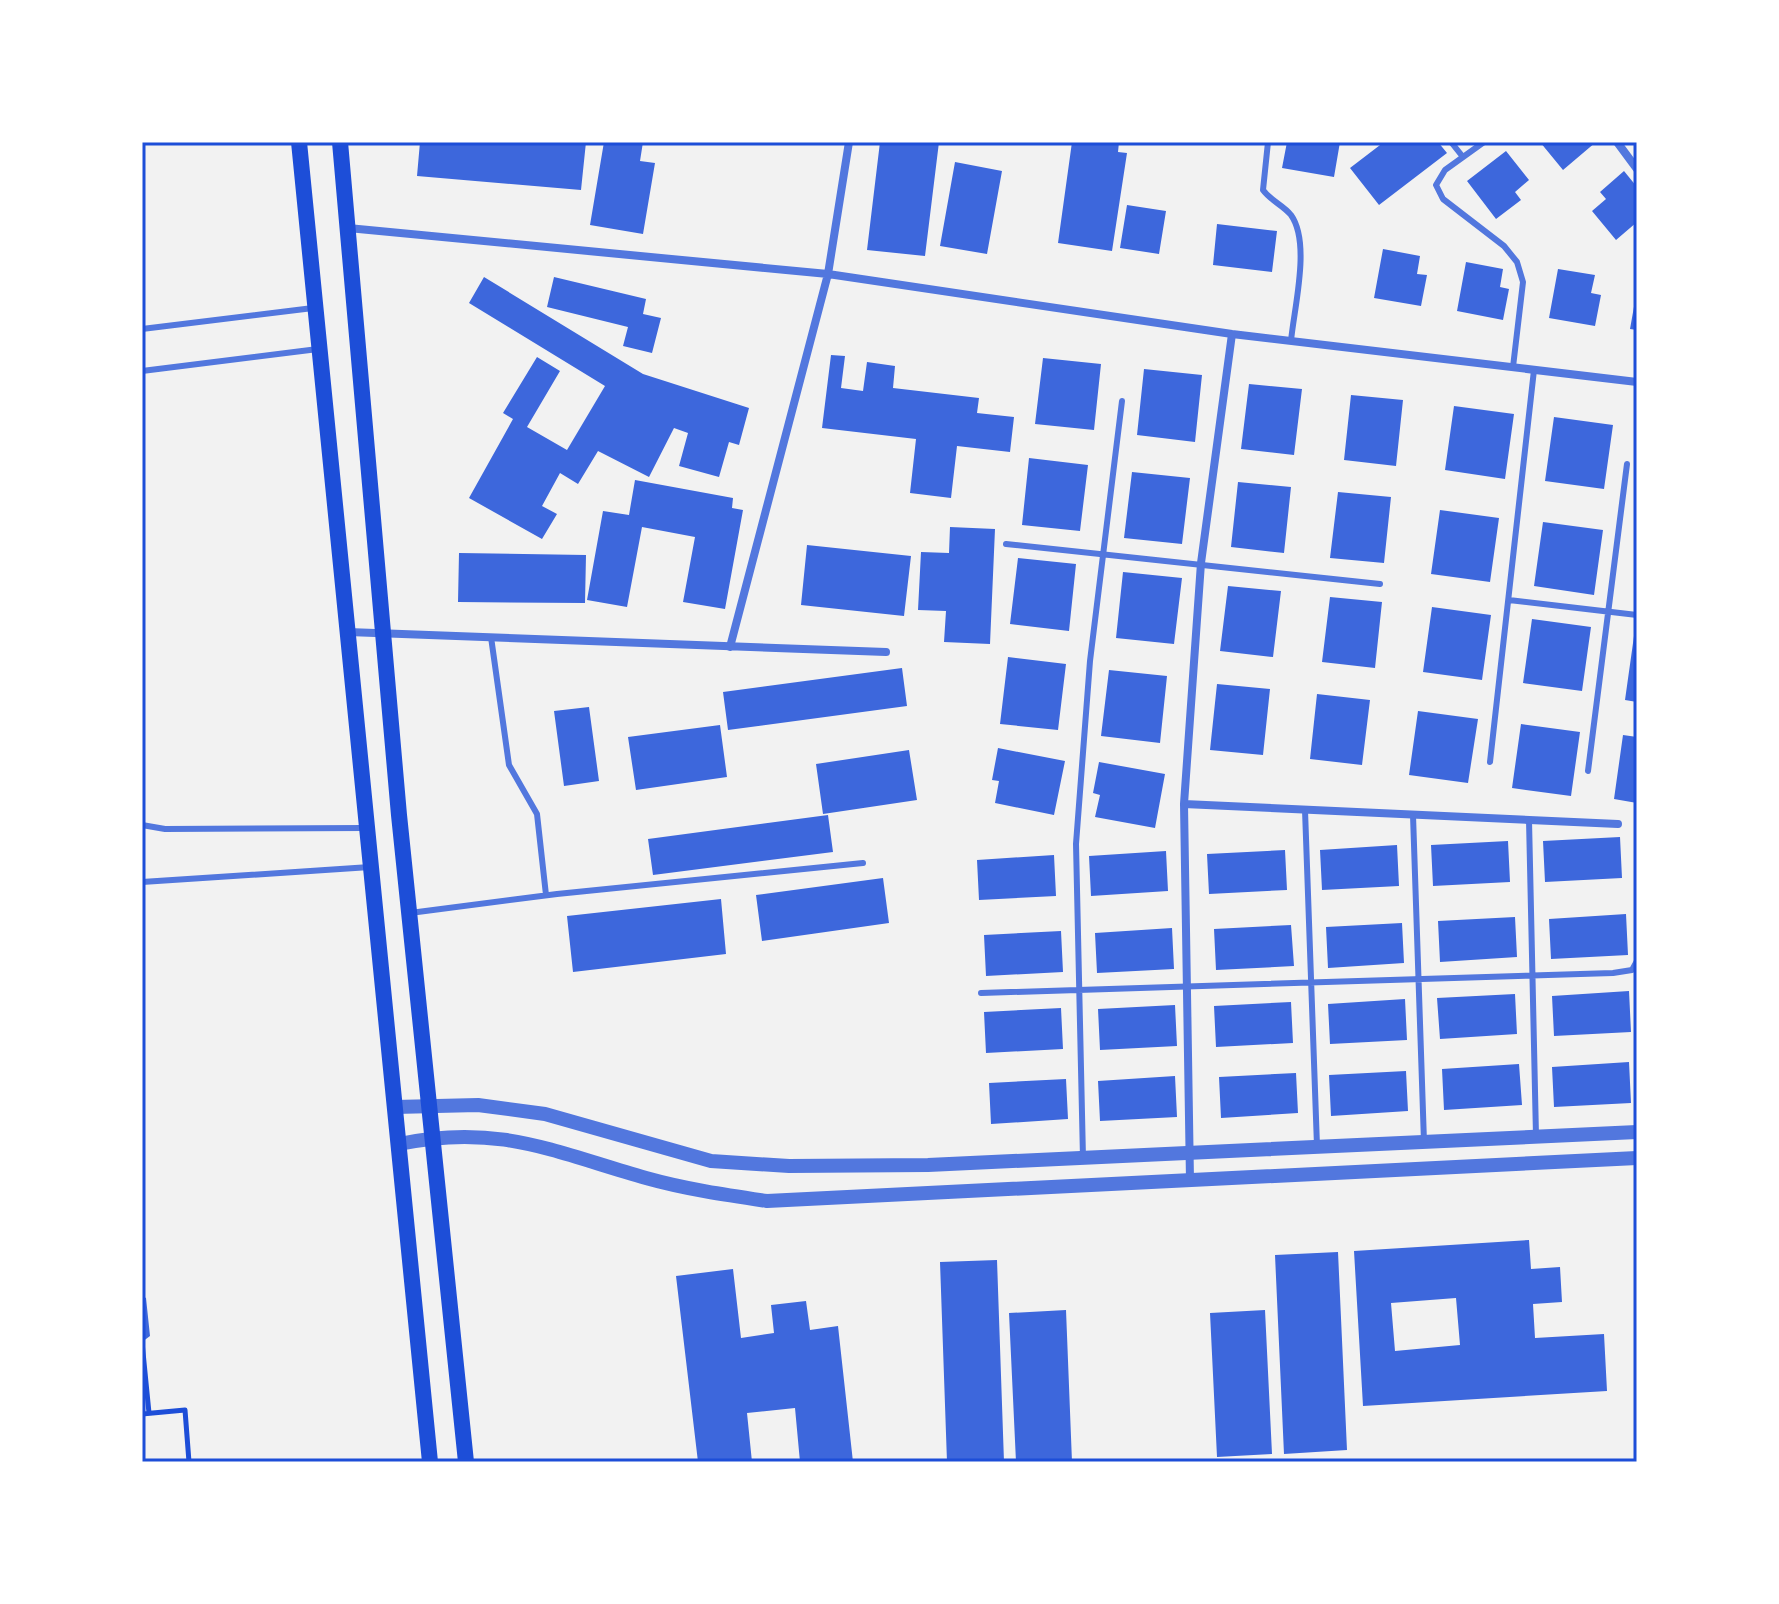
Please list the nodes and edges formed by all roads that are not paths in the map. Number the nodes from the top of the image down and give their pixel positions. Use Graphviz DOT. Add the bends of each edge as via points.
graph roads {
  1 [pos="299,142"];
  2 [pos="340,142"];
  3 [pos="849,142"];
  4 [pos="1268,142"];
  5 [pos="1451,142"];
  6 [pos="1484,142"];
  7 [pos="1617,142"];
  8 [pos="1463,157"];
  9 [pos="1637,169"];
  10 [pos="347,228"];
  11 [pos="828,274"];
  12 [pos="314,307"];
  13 [pos="142,329"];
  14 [pos="1232,334"];
  15 [pos="1291,341"];
  16 [pos="318,349"];
  17 [pos="1513,367"];
  18 [pos="1534,370"];
  19 [pos="142,371"];
  20 [pos="1637,382"];
  21 [pos="1122,401"];
  22 [pos="1627,464"];
  23 [pos="1006,544"];
  24 [pos="1103,554"];
  25 [pos="1201,563"];
  26 [pos="1380,584"];
  27 [pos="1509,600"];
  28 [pos="1607,611"];
  29 [pos="1637,615"];
  30 [pos="348,632"];
  31 [pos="382,632"];
  32 [pos="491,637"];
  33 [pos="730,647"];
  34 [pos="886,652"];
  35 [pos="1490,762"];
  36 [pos="1588,771"];
  37 [pos="1184,804"];
  38 [pos="1305,810"];
  39 [pos="1413,815"];
  40 [pos="1529,820"];
  41 [pos="1618,824"];
  42 [pos="142,825"];
  43 [pos="368,828"];
  44 [pos="863,863"];
  45 [pos="372,867"];
  46 [pos="142,882"];
  47 [pos="546,895"];
  48 [pos="409,913"];
  49 [pos="1637,961"];
  50 [pos="1533,976"];
  51 [pos="1418,978"];
  52 [pos="1311,985"];
  53 [pos="1188,987"];
  54 [pos="1079,990"];
  55 [pos="981,993"];
  56 [pos="429,1105"];
  57 [pos="395,1107"];
  58 [pos="1637,1132"];
  59 [pos="432,1137"];
  60 [pos="1536,1137"];
  61 [pos="1424,1142"];
  62 [pos="399,1144"];
  63 [pos="1317,1147"];
  64 [pos="1192,1153"];
  65 [pos="1083,1158"];
  66 [pos="1637,1158"];
  67 [pos="1190,1180"];
  68 [pos="430,1462"];
  69 [pos="466,1462"];
  1 -- 12 [label="main road"];
  2 -- 10 [label="main road"];
  3 -- 11 [label="street"];
  4 -- 15 [label="lane" via="1263,190 1289,213 1301,246"];
  5 -- 8 [label="lane"];
  6 -- 8 [label="lane"];
  7 -- 9 [label="street"];
  8 -- 17 [label="lane" via="1436,185 1443,199 1517,262 1523,282"];
  10 -- 11 [label="street"];
  10 -- 31 [label="main road"];
  11 -- 14 [label="street"];
  11 -- 33 [label="street"];
  12 -- 13 [label="lane"];
  12 -- 16 [label="main road"];
  14 -- 15 [label="street"];
  14 -- 25 [label="street"];
  15 -- 17 [label="street"];
  16 -- 19 [label="lane"];
  16 -- 30 [label="main road"];
  17 -- 18 [label="street"];
  18 -- 20 [label="street"];
  18 -- 27 [label="lane"];
  21 -- 24 [label="lane"];
  22 -- 28 [label="lane"];
  23 -- 24 [label="lane"];
  24 -- 25 [label="lane"];
  24 -- 54 [label="lane" via="1076,844"];
  25 -- 26 [label="lane"];
  25 -- 37 [label="street"];
  27 -- 28 [label="lane"];
  27 -- 35 [label="lane"];
  28 -- 29 [label="lane"];
  28 -- 36 [label="lane"];
  30 -- 31 [label="street"];
  30 -- 43 [label="main road"];
  31 -- 32 [label="street"];
  31 -- 48 [label="main road"];
  32 -- 33 [label="street"];
  32 -- 47 [label="lane" via="509,765 537,814"];
  33 -- 34 [label="street"];
  37 -- 38 [label="street"];
  37 -- 53 [label="street"];
  38 -- 39 [label="street"];
  38 -- 52 [label="lane"];
  39 -- 40 [label="street"];
  39 -- 51 [label="lane"];
  40 -- 41 [label="street"];
  40 -- 50 [label="lane"];
  42 -- 43 [label="lane"];
  43 -- 45 [label="main road"];
  44 -- 47 [label="lane"];
  45 -- 46 [label="lane"];
  45 -- 57 [label="main road"];
  47 -- 48 [label="lane"];
  48 -- 56 [label="main road"];
  49 -- 50 [label="lane" via="1632,970 1613,973"];
  50 -- 51 [label="lane"];
  50 -- 60 [label="lane"];
  51 -- 52 [label="lane"];
  51 -- 61 [label="lane"];
  52 -- 53 [label="lane"];
  52 -- 63 [label="lane"];
  53 -- 54 [label="lane"];
  53 -- 64 [label="street"];
  54 -- 55 [label="lane"];
  54 -- 65 [label="lane"];
  56 -- 57 [label="street"];
  56 -- 59 [label="main road"];
  56 -- 65 [label="street" via="545,1114 711,1161 789,1166"];
  57 -- 62 [label="main road"];
  58 -- 60 [label="street"];
  59 -- 62 [label="street"];
  59 -- 67 [label="street" via="483,1135 534,1143 647,1178 767,1201"];
  59 -- 69 [label="main road"];
  60 -- 61 [label="street"];
  61 -- 63 [label="street"];
  62 -- 68 [label="main road"];
  63 -- 64 [label="street"];
  64 -- 65 [label="street"];
  64 -- 67 [label="street"];
  66 -- 67 [label="street"];
}
